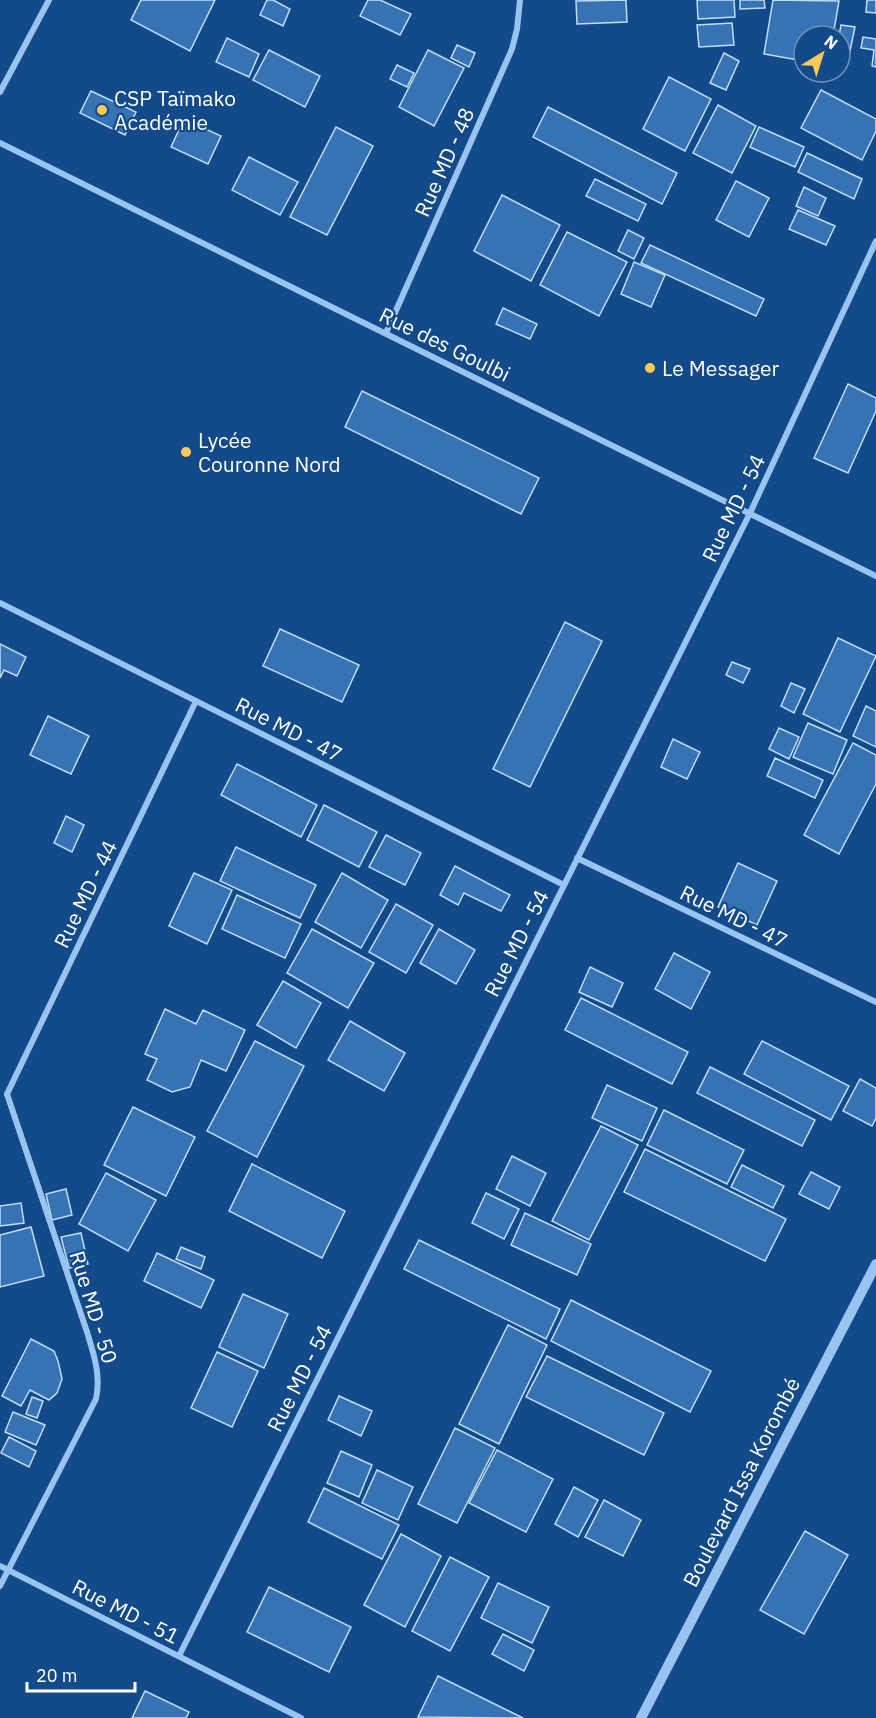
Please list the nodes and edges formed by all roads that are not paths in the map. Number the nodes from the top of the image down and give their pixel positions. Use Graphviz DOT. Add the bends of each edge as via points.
graph roads {
  1 [pos="49,0"];
  2 [pos="520,0"];
  3 [pos="0,92"];
  4 [pos="0,143"];
  5 [pos="876,241"];
  6 [pos="386,333"];
  7 [pos="750,513"];
  8 [pos="876,576"];
  9 [pos="0,603"];
  10 [pos="196,701"];
  11 [pos="577,858"];
  12 [pos="564,885"];
  13 [pos="876,1002"];
  14 [pos="0,1091"];
  15 [pos="7,1094"];
  16 [pos="876,1264"];
  17 [pos="0,1566"];
  18 [pos="8,1570"];
  19 [pos="0,1586"];
  20 [pos="179,1656"];
  21 [pos="301,1718"];
  22 [pos="641,1718"];
  1 -- 3 [label="street"];
  2 -- 6 [label="street, Rue MD - 48" via="512,49"];
  4 -- 6 [label="street, Rue des Goulbi"];
  5 -- 7 [label="street, Rue MD - 54"];
  6 -- 7 [label="street, Rue des Goulbi"];
  7 -- 8 [label="street, Rue des Goulbi"];
  7 -- 11 [label="street, Rue MD - 54"];
  9 -- 10 [label="street, Rue MD - 47"];
  10 -- 12 [label="street, Rue MD - 47"];
  10 -- 15 [label="street, Rue MD - 44"];
  11 -- 12 [label="street, Rue MD - 54"];
  11 -- 13 [label="street, Rue MD - 47"];
  12 -- 20 [label="street, Rue MD - 54"];
  14 -- 15 [label="street"];
  15 -- 18 [label="street, Rue MD - 50" via="89,1341 99,1385 96,1399"];
  16 -- 22 [label="street, Boulevard Issa Korombé"];
  17 -- 18 [label="street, Rue MD - 51"];
  18 -- 19 [label="street, Rue MD - 50"];
  18 -- 20 [label="street, Rue MD - 51"];
  20 -- 21 [label="street, Rue MD - 51"];
}
